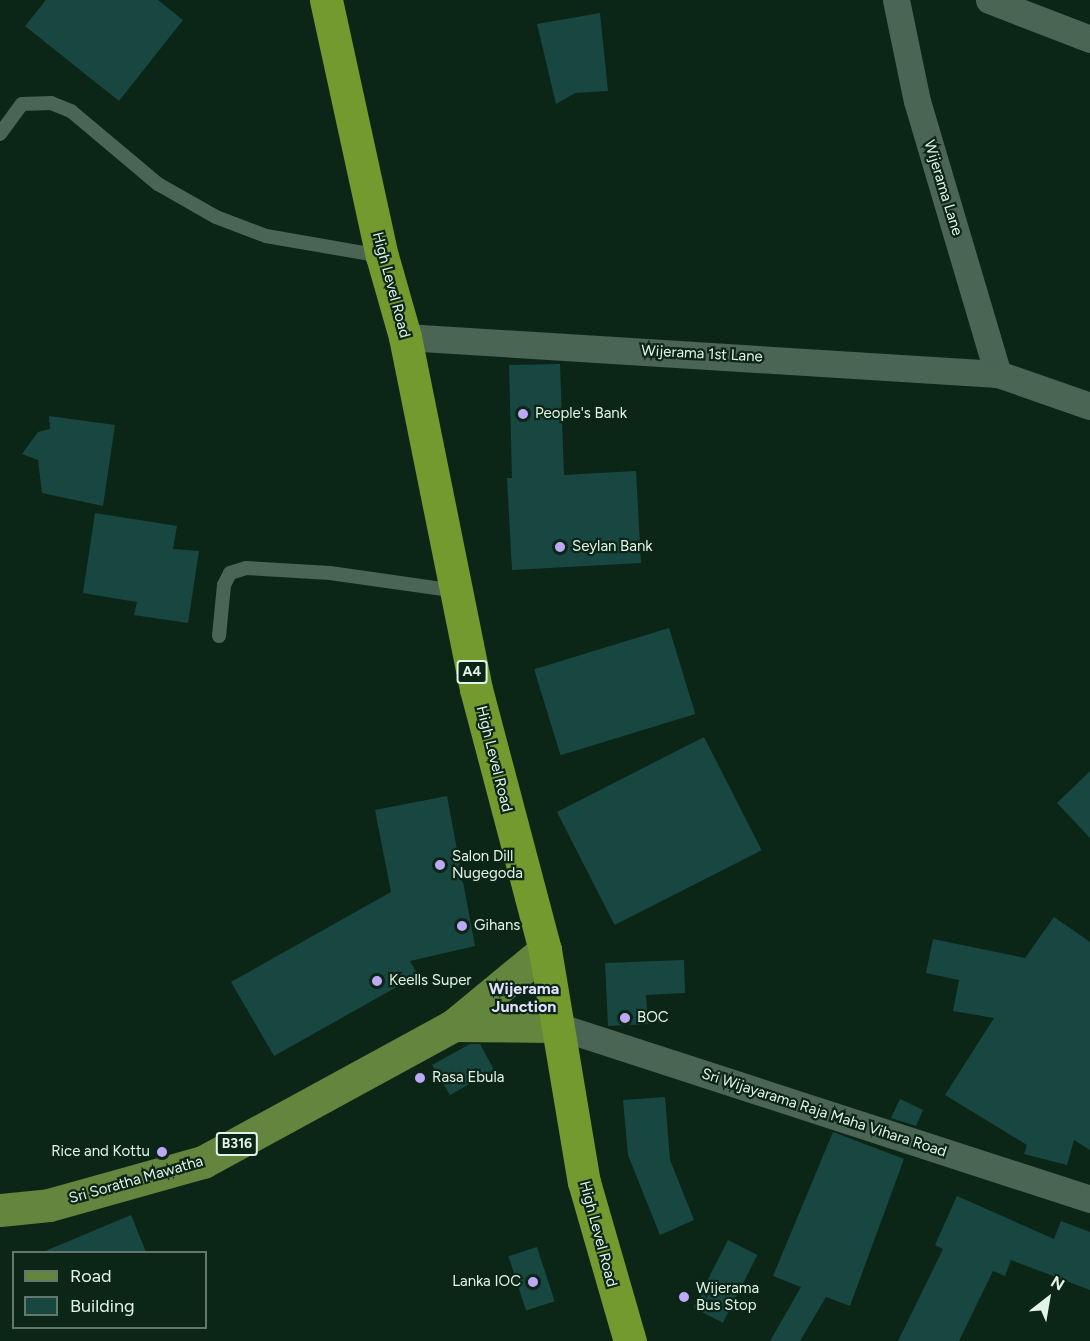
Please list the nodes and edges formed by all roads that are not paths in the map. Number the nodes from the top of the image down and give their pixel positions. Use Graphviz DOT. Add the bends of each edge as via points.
graph roads {
  1 [pos="326,0"];
  2 [pos="896,0"];
  3 [pos="989,0"];
  4 [pos="1090,39"];
  5 [pos="0,134"];
  6 [pos="382,256"];
  7 [pos="405,337"];
  8 [pos="998,374"];
  9 [pos="1090,405"];
  10 [pos="456,591"];
  11 [pos="219,636"];
  12 [pos="545,950"];
  13 [pos="454,1025"];
  14 [pos="557,1026"];
  15 [pos="1090,1199"];
  16 [pos="0,1210"];
  17 [pos="630,1341"];
  1 -- 6 [label="highway, High Level Road / A4"];
  2 -- 8 [label="street, Wijerama Lane" via="917,101"];
  3 -- 4 [label="street"];
  5 -- 6 [label="lane" via="22,104 51,104 71,111 158,184 216,217 266,236"];
  6 -- 7 [label="highway, High Level Road / A4"];
  7 -- 8 [label="street, Wijerama 1st Lane"];
  7 -- 10 [label="highway, High Level Road / A4"];
  8 -- 9 [label="street, Wijerama 1st Lane"];
  10 -- 11 [label="lane" via="330,573 246,568 230,573 224,585"];
  10 -- 12 [label="highway, High Level Road / A4" via="476,689"];
  12 -- 13 [label="main road, Sri Soratha Mawatha / B316"];
  12 -- 14 [label="highway, High Level Road / A4"];
  13 -- 14 [label="main road, Sri Soratha Mawatha / B316"];
  13 -- 16 [label="main road, Sri Soratha Mawatha / B316" via="203,1162 49,1205"];
  14 -- 15 [label="street, Sri Wijayarama Raja Maha Vihara Road"];
  14 -- 17 [label="highway, High Level Road / A4" via="584,1182"];
}
